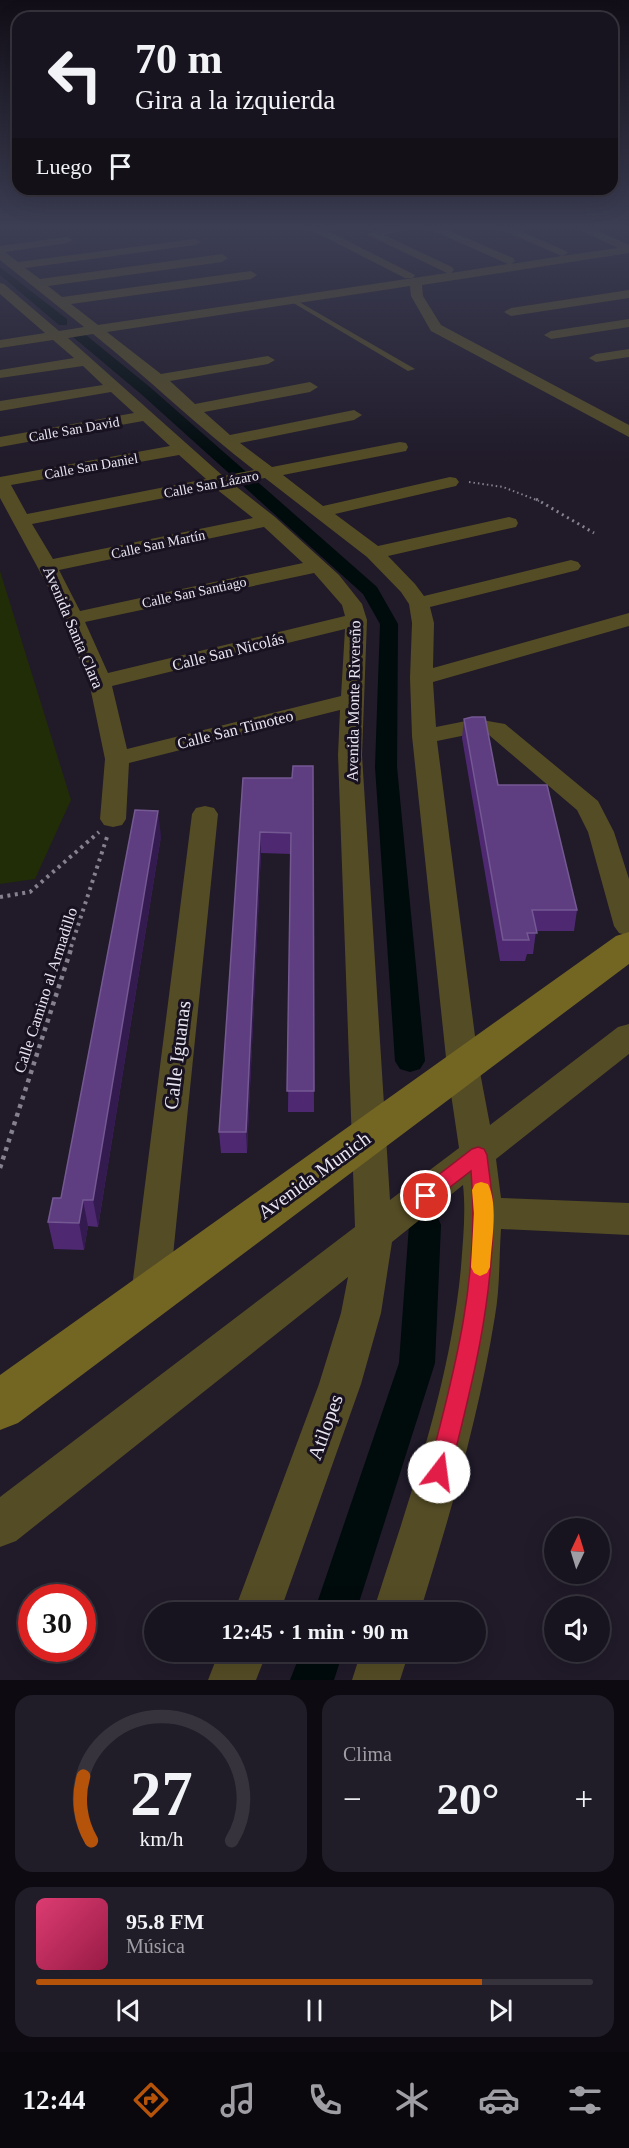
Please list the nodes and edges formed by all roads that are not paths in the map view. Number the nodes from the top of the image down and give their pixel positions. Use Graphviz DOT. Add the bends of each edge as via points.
graph roads {
  1 [pos="68,306"];
  2 [pos="208,306"];
  3 [pos="303,306"];
  4 [pos="423,306"];
  5 [pos="548,306"];
  6 [pos="24,308"];
  7 [pos="0,311"];
  8 [pos="511,312"];
  9 [pos="629,323"];
  10 [pos="92,326"];
  11 [pos="52,332"];
  12 [pos="0,335"];
  13 [pos="551,336"];
  14 [pos="0,344"];
  15 [pos="629,353"];
  16 [pos="596,358"];
  17 [pos="268,360"];
  18 [pos="87,361"];
  19 [pos="411,369"];
  20 [pos="0,374"];
  21 [pos="158,379"];
  22 [pos="116,387"];
  23 [pos="310,387"];
  24 [pos="0,406"];
  25 [pos="192,409"];
  26 [pos="354,415"];
  27 [pos="147,416"];
  28 [pos="629,432"];
  29 [pos="227,441"];
  30 [pos="0,442"];
  31 [pos="399,447"];
  32 [pos="182,449"];
  33 [pos="267,473"];
  34 [pos="0,482"];
  35 [pos="219,482"];
  36 [pos="450,482"];
  37 [pos="320,512"];
  38 [pos="22,520"];
  39 [pos="268,521"];
  40 [pos="509,523"];
  41 [pos="374,553"];
  42 [pos="48,566"];
  43 [pos="318,566"];
  44 [pos="571,566"];
  45 [pos="419,604"];
  46 [pos="71,619"];
  47 [pos="629,619"];
  48 [pos="356,620"];
  49 [pos="421,678"];
  50 [pos="100,682"];
  51 [pos="354,700"];
  52 [pos="424,736"];
  53 [pos="117,759"];
  54 [pos="205,814"];
  55 [pos="113,819"];
  56 [pos="629,926"];
  57 [pos="629,945"];
  58 [pos="620,1050"];
  59 [pos="463,1066"];
  60 [pos="367,1136"];
  61 [pos="478,1155"];
  62 [pos="484,1213"];
  63 [pos="629,1219"];
  64 [pos="374,1236"];
  65 [pos="150,1295"];
  66 [pos="0,1405"];
  67 [pos="0,1525"];
  68 [pos="261,1602"];
  69 [pos="400,1602"];
  70 [pos="239,1662"];
  71 [pos="382,1662"];
  72 [pos="232,1680"];
  73 [pos="376,1680"];
  1 -- 10 [label="street"];
  2 -- 10 [label="street"];
  3 -- 19 [label="lane"];
  4 -- 28 [label="street" via="436,328"];
  5 -- 8 [label="street"];
  6 -- 7 [label="street"];
  6 -- 11 [label="street, Avenida Monte Rivereño"];
  9 -- 13 [label="street"];
  10 -- 11 [label="street"];
  10 -- 21 [label="street"];
  11 -- 12 [label="street"];
  11 -- 14 [label="street"];
  11 -- 18 [label="street, Avenida Monte Rivereño"];
  15 -- 16 [label="street"];
  17 -- 21 [label="street"];
  18 -- 20 [label="street"];
  18 -- 22 [label="street, Avenida Monte Rivereño"];
  21 -- 25 [label="street"];
  22 -- 24 [label="street"];
  22 -- 27 [label="street, Avenida Monte Rivereño"];
  23 -- 25 [label="street"];
  25 -- 29 [label="street"];
  26 -- 29 [label="street"];
  27 -- 30 [label="street, Calle San David"];
  27 -- 32 [label="street, Avenida Monte Rivereño"];
  29 -- 33 [label="street"];
  31 -- 33 [label="street, Calle San Lázaro"];
  32 -- 34 [label="street, Calle San Daniel"];
  32 -- 35 [label="street, Avenida Monte Rivereño"];
  33 -- 35 [label="street, Calle San Lázaro"];
  33 -- 37 [label="street"];
  34 -- 38 [label="street, Avenida Santa Clara"];
  35 -- 38 [label="street, Calle San Lázaro"];
  35 -- 39 [label="street, Avenida Monte Rivereño"];
  36 -- 37 [label="street"];
  37 -- 41 [label="street"];
  38 -- 42 [label="street, Avenida Santa Clara"];
  39 -- 42 [label="street, Calle San Martín"];
  39 -- 43 [label="street, Avenida Monte Rivereño"];
  40 -- 41 [label="street"];
  41 -- 45 [label="street" via="401,579"];
  42 -- 46 [label="street, Avenida Santa Clara"];
  43 -- 46 [label="street, Calle San Santiago"];
  43 -- 48 [label="street, Avenida Monte Rivereño" via="352,604"];
  44 -- 45 [label="street"];
  45 -- 49 [label="street" via="423,623"];
  46 -- 50 [label="street, Avenida Santa Clara"];
  47 -- 49 [label="street"];
  48 -- 50 [label="street, Calle San Nicolás"];
  48 -- 51 [label="street, Avenida Monte Rivereño"];
  49 -- 52 [label="street"];
  50 -- 53 [label="street, Avenida Santa Clara"];
  51 -- 53 [label="street, Calle San Timoteo"];
  51 -- 60 [label="street, Avenida Monte Rivereño" via="350,755"];
  52 -- 56 [label="street" via="476,726 496,729 582,800 602,832"];
  52 -- 59 [label="street"];
  53 -- 55 [label="street, Avenida Santa Clara"];
  54 -- 65 [label="street, Calle Iguanas"];
  57 -- 59 [label="main road, Avenida Munich"];
  58 -- 61 [label="street"];
  59 -- 60 [label="main road, Avenida Munich"];
  59 -- 61 [label="street"];
  60 -- 64 [label="street, Avenida Monte Rivereño"];
  60 -- 65 [label="main road, Avenida Munich"];
  61 -- 62 [label="street"];
  61 -- 64 [label="street"];
  62 -- 63 [label="street"];
  62 -- 69 [label="street" via="476,1313 465,1370"];
  64 -- 67 [label="street"];
  64 -- 68 [label="street, Atilopes" via="361,1313 340,1384"];
  65 -- 66 [label="main road, Avenida Munich"];
  70 -- 72 [label="street"];
  71 -- 73 [label="street"];
}
